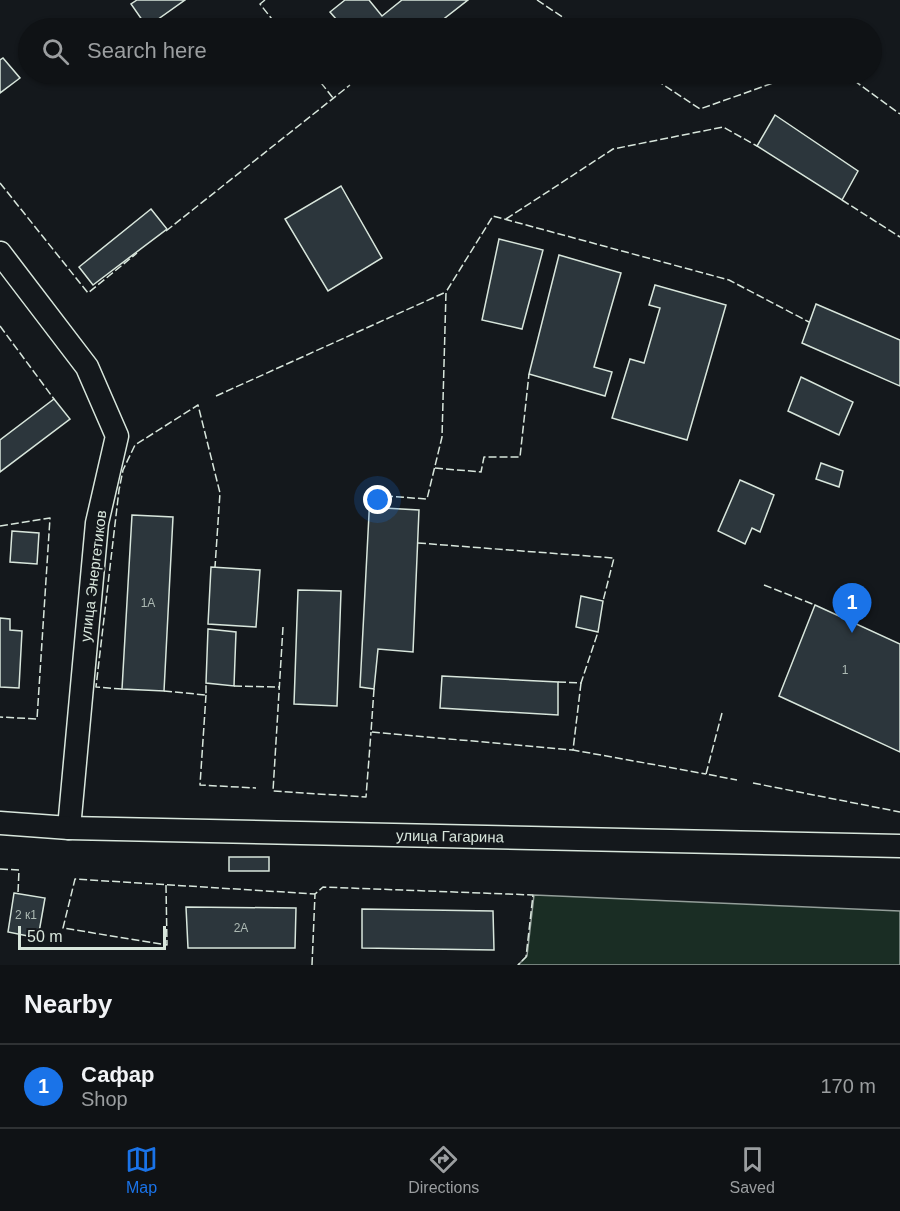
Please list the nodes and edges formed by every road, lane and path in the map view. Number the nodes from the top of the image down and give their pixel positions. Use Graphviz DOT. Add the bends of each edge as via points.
graph roads {
  1 [pos="0,253"];
  2 [pos="0,823"];
  3 [pos="69,828"];
  4 [pos="900,846"];
  1 -- 3 [label="street, улица Энергетиков" via="87,367 117,436 97,523"];
  2 -- 3 [label="street, улица Гагарина"];
  3 -- 4 [label="street, улица Гагарина"];
}
